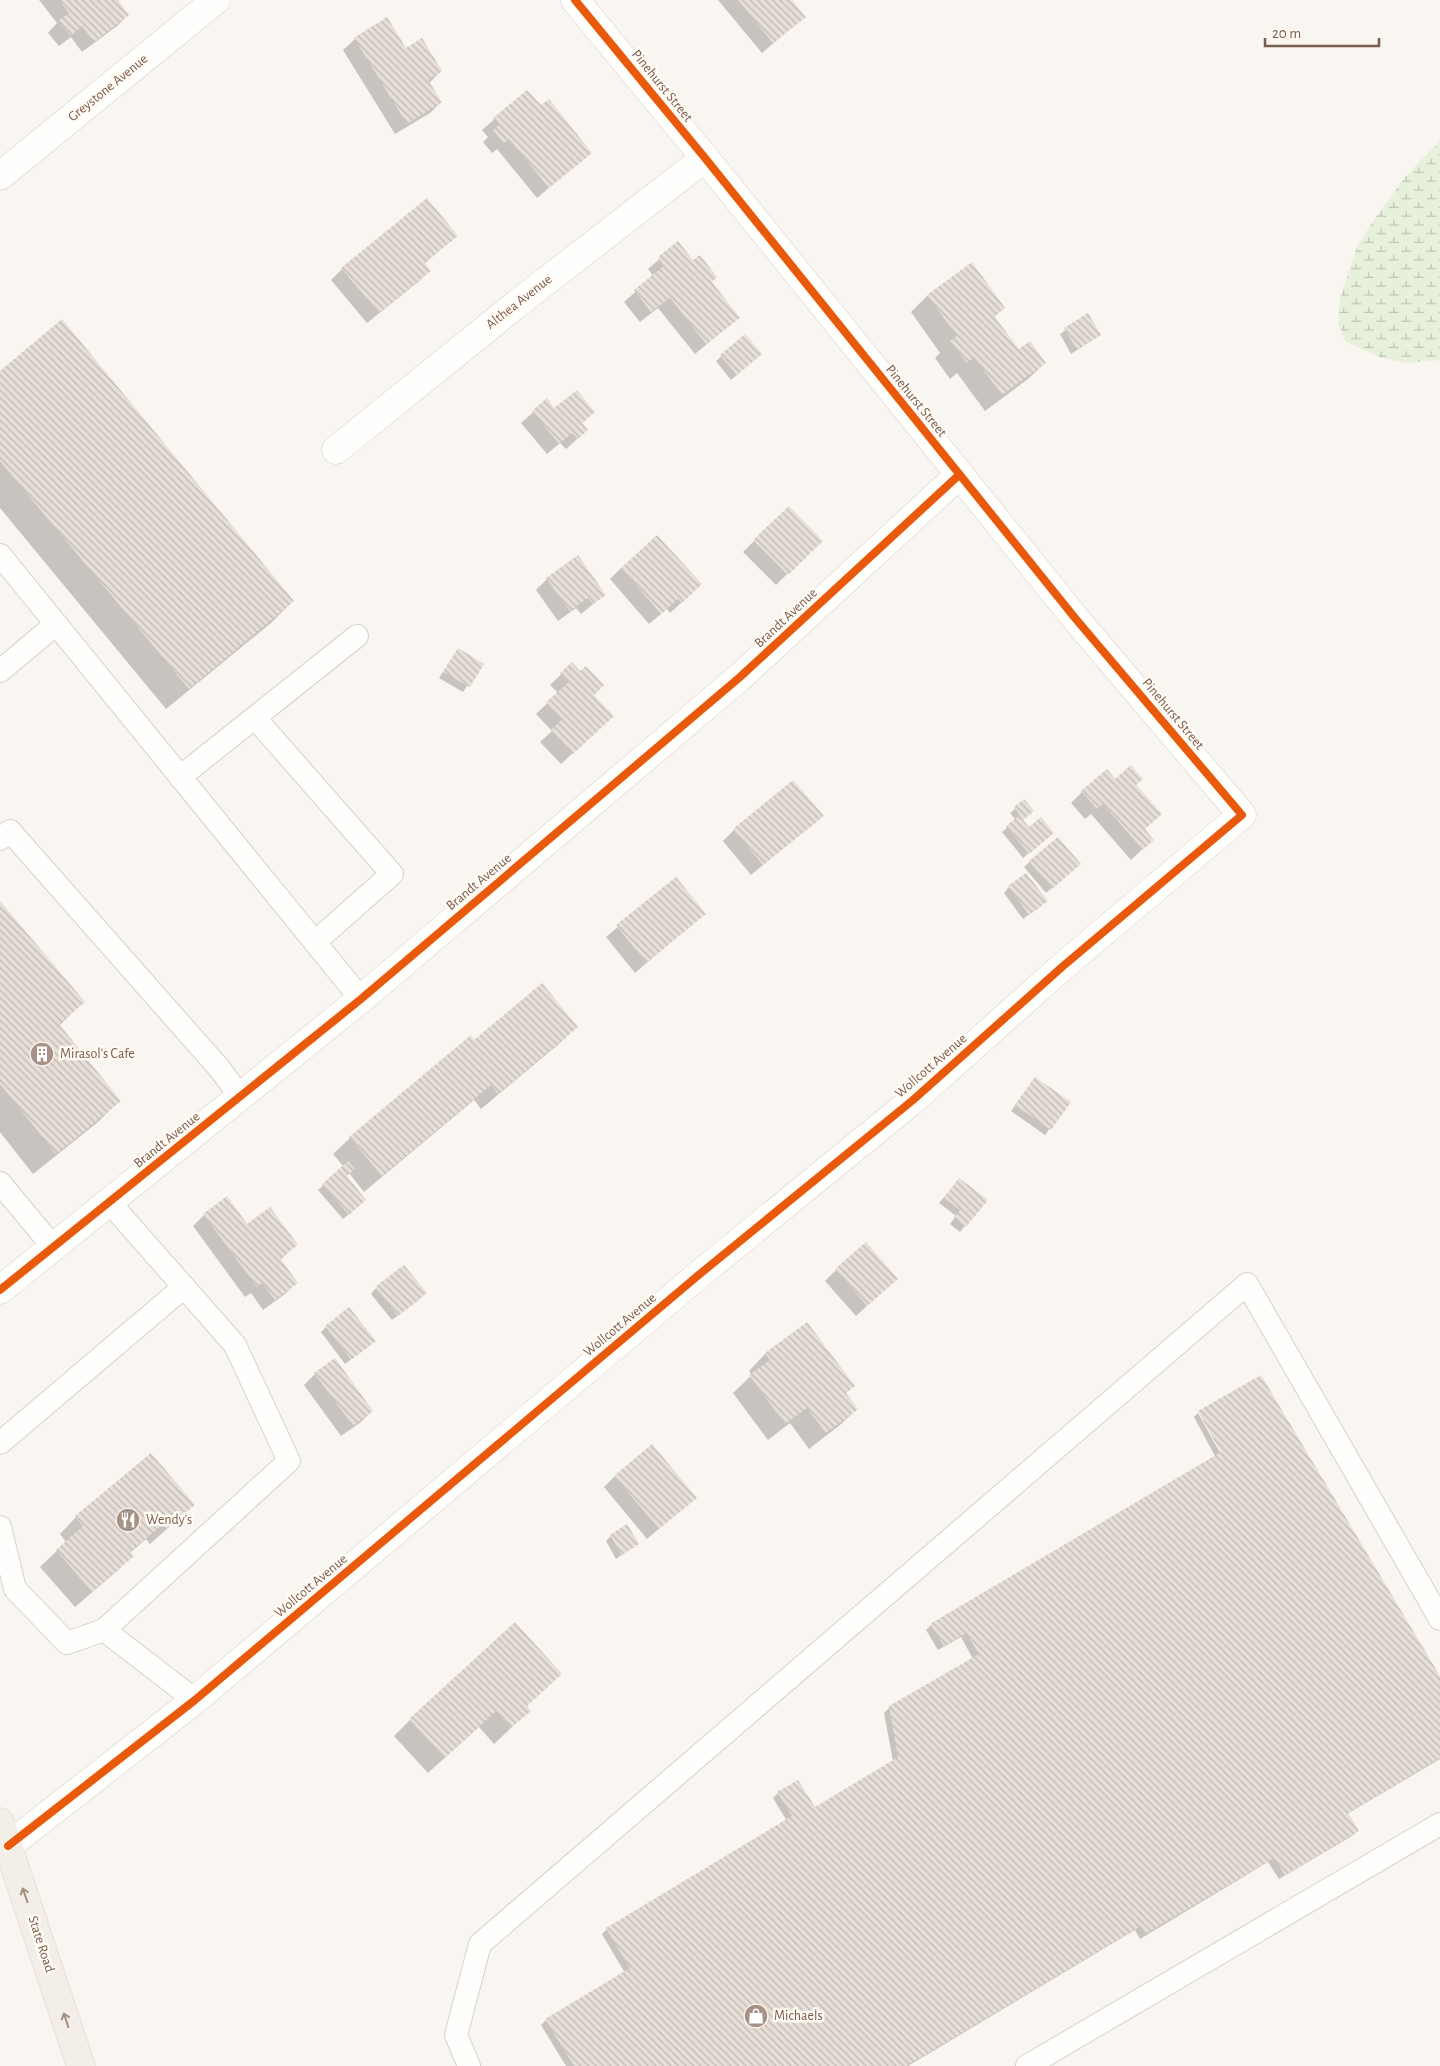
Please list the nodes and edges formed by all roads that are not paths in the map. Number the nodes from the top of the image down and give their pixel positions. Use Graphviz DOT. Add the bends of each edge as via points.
graph roads {
  1 [pos="216,0"];
  2 [pos="575,0"];
  3 [pos="704,158"];
  4 [pos="0,176"];
  5 [pos="336,450"];
  6 [pos="959,475"];
  7 [pos="0,556"];
  8 [pos="56,624"];
  9 [pos="357,636"];
  10 [pos="0,671"];
  11 [pos="255,718"];
  12 [pos="180,777"];
  13 [pos="1242,815"];
  14 [pos="0,839"];
  15 [pos="314,942"];
  16 [pos="361,999"];
  17 [pos="240,1096"];
  18 [pos="0,1183"];
  19 [pos="110,1203"];
  20 [pos="54,1248"];
  21 [pos="184,1287"];
  22 [pos="0,1290"];
  23 [pos="0,1443"];
  24 [pos="0,1527"];
  25 [pos="1440,1619"];
  26 [pos="104,1630"];
  27 [pos="195,1700"];
  28 [pos="1440,1824"];
  29 [pos="4,1834"];
  30 [pos="81,2066"];
  31 [pos="469,2066"];
  32 [pos="1027,2066"];
  1 -- 4 [label="street, Greystone Avenue"];
  2 -- 3 [label="street, Pinehurst Street"];
  3 -- 5 [label="street, Althea Avenue"];
  3 -- 6 [label="street, Pinehurst Street"];
  6 -- 13 [label="street, Pinehurst Street"];
  6 -- 16 [label="street, Brandt Avenue" via="740,677"];
  7 -- 8 [label="lane"];
  8 -- 10 [label="lane"];
  8 -- 12 [label="lane"];
  9 -- 11 [label="lane"];
  11 -- 12 [label="lane"];
  11 -- 15 [label="lane" via="392,874"];
  12 -- 15 [label="lane"];
  13 -- 27 [label="street, Wollcott Avenue" via="1062,967 913,1100 693,1280"];
  14 -- 17 [label="lane" via="10,831"];
  15 -- 16 [label="lane"];
  16 -- 17 [label="street, Brandt Avenue"];
  17 -- 19 [label="street, Brandt Avenue"];
  18 -- 20 [label="lane"];
  19 -- 20 [label="street, Brandt Avenue"];
  19 -- 21 [label="lane"];
  20 -- 22 [label="street, Brandt Avenue"];
  21 -- 23 [label="lane"];
  21 -- 26 [label="lane" via="235,1345 289,1460"];
  24 -- 26 [label="lane" via="15,1589 67,1643"];
  25 -- 31 [label="lane" via="1247,1284 480,1944 456,2035"];
  26 -- 27 [label="lane"];
  27 -- 29 [label="street, Wollcott Avenue"];
  28 -- 32 [label="lane"];
  30 -- 29 [label="main road, State Road, one-way"];
}
